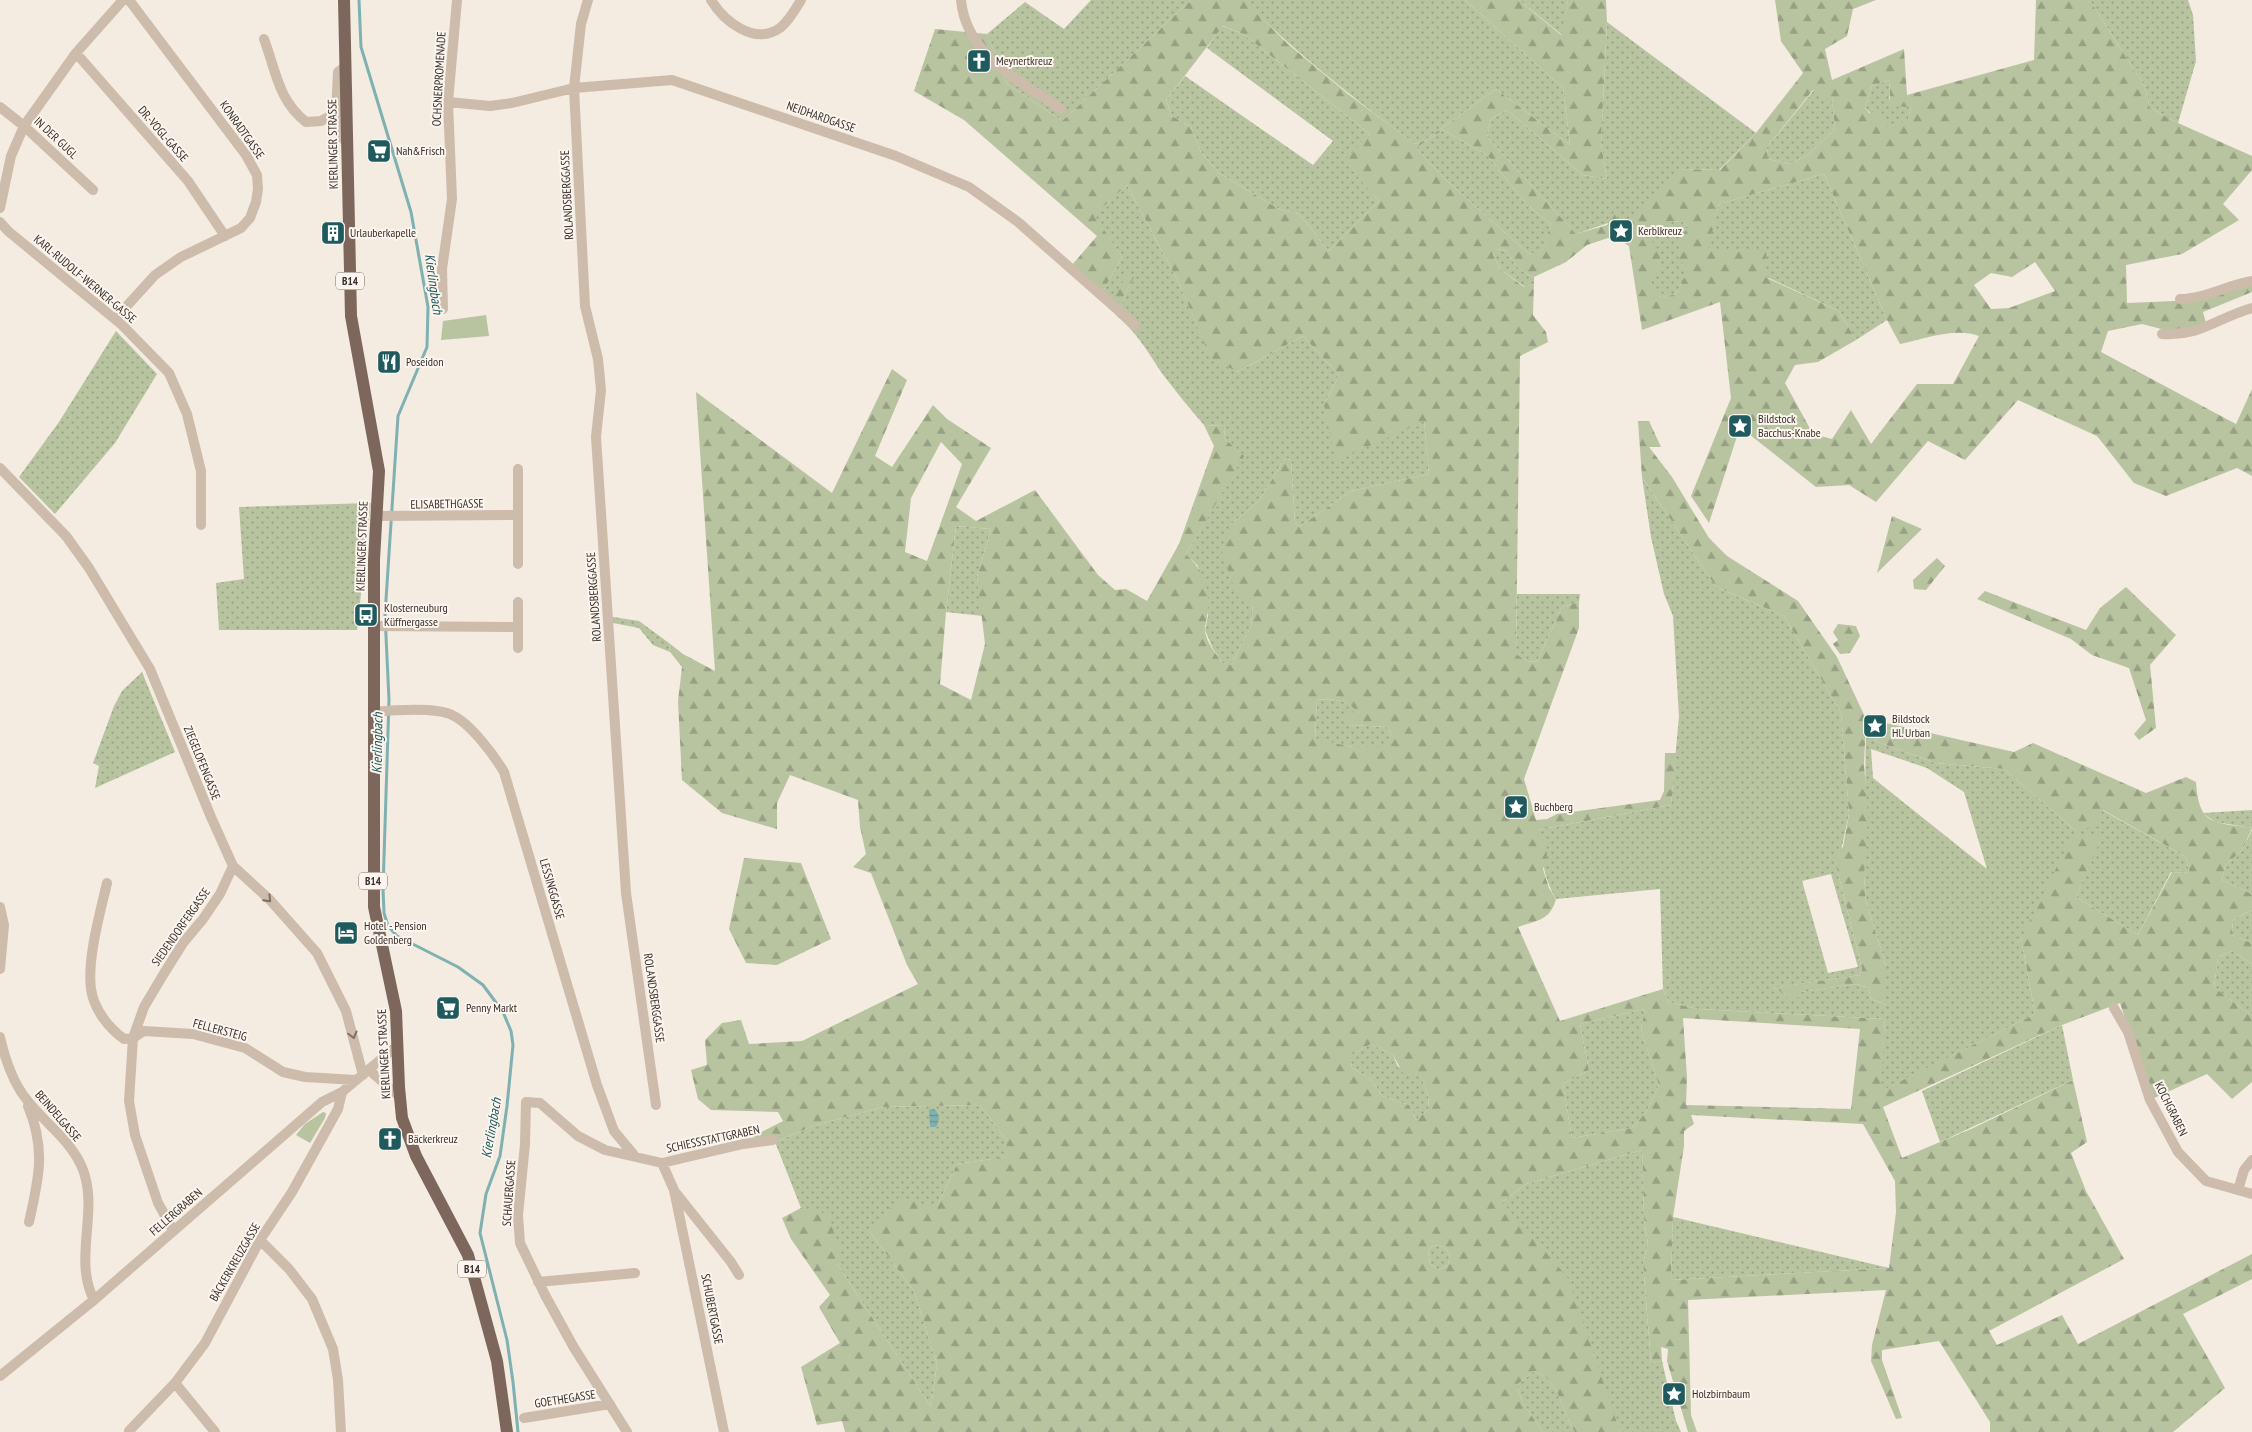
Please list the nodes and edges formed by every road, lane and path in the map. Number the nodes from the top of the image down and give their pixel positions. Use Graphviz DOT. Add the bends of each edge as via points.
graph roads {
  1 [pos="123,0"];
  2 [pos="130,0"];
  3 [pos="344,0"];
  4 [pos="457,0"];
  5 [pos="588,0"];
  6 [pos="711,0"];
  7 [pos="801,0"];
  8 [pos="961,0"];
  9 [pos="264,39"];
  10 [pos="76,53"];
  11 [pos="346,66"];
  12 [pos="574,88"];
  13 [pos="448,102"];
  14 [pos="0,106"];
  15 [pos="1061,109"];
  16 [pos="336,113"];
  17 [pos="24,126"];
  18 [pos="347,143"];
  19 [pos="93,190"];
  20 [pos="0,208"];
  21 [pos="0,222"];
  22 [pos="225,236"];
  23 [pos="2252,282"];
  24 [pos="2180,300"];
  25 [pos="2252,308"];
  26 [pos="443,309"];
  27 [pos="115,319"];
  28 [pos="1135,325"];
  29 [pos="2162,334"];
  30 [pos="0,468"];
  31 [pos="518,469"];
  32 [pos="517,515"];
  33 [pos="380,516"];
  34 [pos="202,525"];
  35 [pos="518,564"];
  36 [pos="518,602"];
  37 [pos="381,626"];
  38 [pos="518,627"];
  39 [pos="518,648"];
  40 [pos="384,711"];
  41 [pos="233,866"];
  42 [pos="107,884"];
  43 [pos="0,907"];
  44 [pos="2,926"];
  45 [pos="0,969"];
  46 [pos="2114,1008"];
  47 [pos="0,1038"];
  48 [pos="133,1038"];
  49 [pos="398,1045"];
  50 [pos="363,1075"];
  51 [pos="342,1092"];
  52 [pos="399,1096"];
  53 [pos="26,1099"];
  54 [pos="526,1102"];
  55 [pos="656,1105"];
  56 [pos="773,1140"];
  57 [pos="634,1155"];
  58 [pos="2252,1160"];
  59 [pos="662,1162"];
  60 [pos="674,1190"];
  61 [pos="2238,1190"];
  62 [pos="2252,1194"];
  63 [pos="29,1222"];
  64 [pos="173,1230"];
  65 [pos="260,1240"];
  66 [pos="635,1273"];
  67 [pos="739,1275"];
  68 [pos="538,1282"];
  69 [pos="94,1300"];
  70 [pos="0,1376"];
  71 [pos="175,1384"];
  72 [pos="610,1404"];
  73 [pos="524,1418"];
  74 [pos="129,1431"];
  75 [pos="215,1432"];
  76 [pos="341,1432"];
  77 [pos="507,1432"];
  78 [pos="627,1432"];
  79 [pos="724,1432"];
  1 -- 10 [label="street"];
  2 -- 22 [label="street, KONRADTGASSE" via="246,155 257,175 256,202 250,218 241,228"];
  3 -- 11 [label="main road, KIERLINGER STRASSE / B14"];
  4 -- 13 [label="street, OCHSNERPROMENADE"];
  5 -- 12 [label="street, ROLANDSBERGGASSE" via="581,24"];
  6 -- 7 [label="street" via="731,23 756,33 782,27"];
  8 -- 15 [label="street" via="969,30 983,49 1003,70"];
  9 -- 16 [label="street" via="278,82 293,112 306,122 314,123"];
  10 -- 17 [label="street"];
  10 -- 22 [label="street, DR.-VOGL-GASSE" via="188,181"];
  11 -- 16 [label="street" via="338,72"];
  11 -- 18 [label="main road, KIERLINGER STRASSE / B14"];
  12 -- 13 [label="street, NEIDHARDGASSE" via="490,106"];
  12 -- 28 [label="street, NEIDHARDGASSE" via="672,80 896,156 968,187 1018,222"];
  12 -- 55 [label="street, ROLANDSBERGGASSE" via="585,306 598,359 601,390 596,437 626,893"];
  13 -- 26 [label="street, OCHSNERPROMENADE" via="452,199 442,269"];
  14 -- 17 [label="street, IN DER GUGL"];
  16 -- 18 [label="street" via="337,132"];
  17 -- 19 [label="street, IN DER GUGL"];
  17 -- 20 [label="street" via="12,156"];
  18 -- 33 [label="main road, KIERLINGER STRASSE / B14" via="351,316 379,471"];
  21 -- 27 [label="street, KARL-RUDOLF-WERNER-GASSE"];
  22 -- 27 [label="street, KONRADTGASSE" via="181,257 155,275"];
  23 -- 24 [label="street"];
  25 -- 29 [label="street" via="2208,328 2178,336"];
  27 -- 34 [label="street, KARL-RUDOLF-WERNER-GASSE" via="169,374 187,414 201,471"];
  30 -- 41 [label="street, ZIEGELOFENGASSE" via="66,536 150,669"];
  31 -- 32 [label="street"];
  32 -- 33 [label="street, ELISABETHGASSE"];
  32 -- 35 [label="street"];
  33 -- 37 [label="main road, KIERLINGER STRASSE / B14" via="374,560"];
  36 -- 38 [label="street"];
  37 -- 38 [label="street"];
  37 -- 40 [label="main road, KIERLINGER STRASSE / B14"];
  38 -- 39 [label="street"];
  40 -- 49 [label="main road, KIERLINGER STRASSE / B14" via="372,887 376,922 394,997"];
  40 -- 57 [label="street, LESSINGGASSE" via="420,710 450,714 461,720 504,772 597,1085 614,1131"];
  41 -- 48 [label="street, SIEDENDORFERGASSE" via="220,894 183,942 144,1007"];
  41 -- 50 [label="street, ZIEGELOFENGASSE, one-way" via="270,900 317,953 346,1011"];
  42 -- 48 [label="street" via="92,955 91,990 100,1014 112,1030 124,1039"];
  43 -- 44 [label="street"];
  44 -- 45 [label="street"];
  46 -- 61 [label="street, KOCHGRABEN" via="2128,1032 2150,1100 2178,1152 2206,1182"];
  47 -- 53 [label="street, BEINDELGASSE" via="5,1060"];
  48 -- 50 [label="street, FELLERSTEIG" via="144,1031 193,1034 244,1048 284,1072 305,1077"];
  48 -- 64 [label="street, SIEDENDORFERGASSE" via="129,1101 135,1135 158,1204"];
  49 -- 50 [label="street, FELLERGRABEN"];
  49 -- 52 [label="main road, KIERLINGER STRASSE / B14"];
  50 -- 51 [label="street, FELLERGRABEN"];
  50 -- 52 [label="street"];
  51 -- 64 [label="street, FELLERGRABEN" via="322,1102"];
  51 -- 65 [label="street, BÄCKERKREUZGASSE" via="338,1109 292,1192"];
  52 -- 77 [label="main road, KIERLINGER STRASSE / B14" via="402,1118 413,1149 471,1265 497,1361"];
  53 -- 63 [label="street" via="40,1144 39,1178"];
  53 -- 69 [label="street, BEINDELGASSE" via="63,1139 81,1165 89,1192 85,1274"];
  54 -- 57 [label="street, SCHIESSSTATTGRABEN" via="540,1103 578,1136 605,1150"];
  54 -- 68 [label="street, SCHAUERGASSE" via="519,1231 524,1254"];
  56 -- 59 [label="street, SCHIESSSTATTGRABEN"];
  57 -- 59 [label="street, SCHIESSSTATTGRABEN"];
  58 -- 61 [label="street" via="2244,1170"];
  59 -- 60 [label="street, SCHUBERTGASSE"];
  60 -- 67 [label="street, SCHUBERTGASSE"];
  60 -- 79 [label="street, SCHUBERTGASSE"];
  61 -- 62 [label="street, KOCHGRABEN"];
  64 -- 69 [label="street, FELLERGRABEN"];
  65 -- 71 [label="street, BÄCKERKREUZGASSE" via="205,1342"];
  65 -- 76 [label="street" via="289,1268 312,1299 333,1350"];
  66 -- 68 [label="street"];
  68 -- 72 [label="street, SCHAUERGASSE"];
  69 -- 70 [label="street, FELLERGRABEN"];
  71 -- 74 [label="street, BÄCKERKREUZGASSE"];
  71 -- 75 [label="street"];
  72 -- 73 [label="street, GOETHEGASSE"];
  72 -- 78 [label="street, SCHAUERGASSE"];
}
